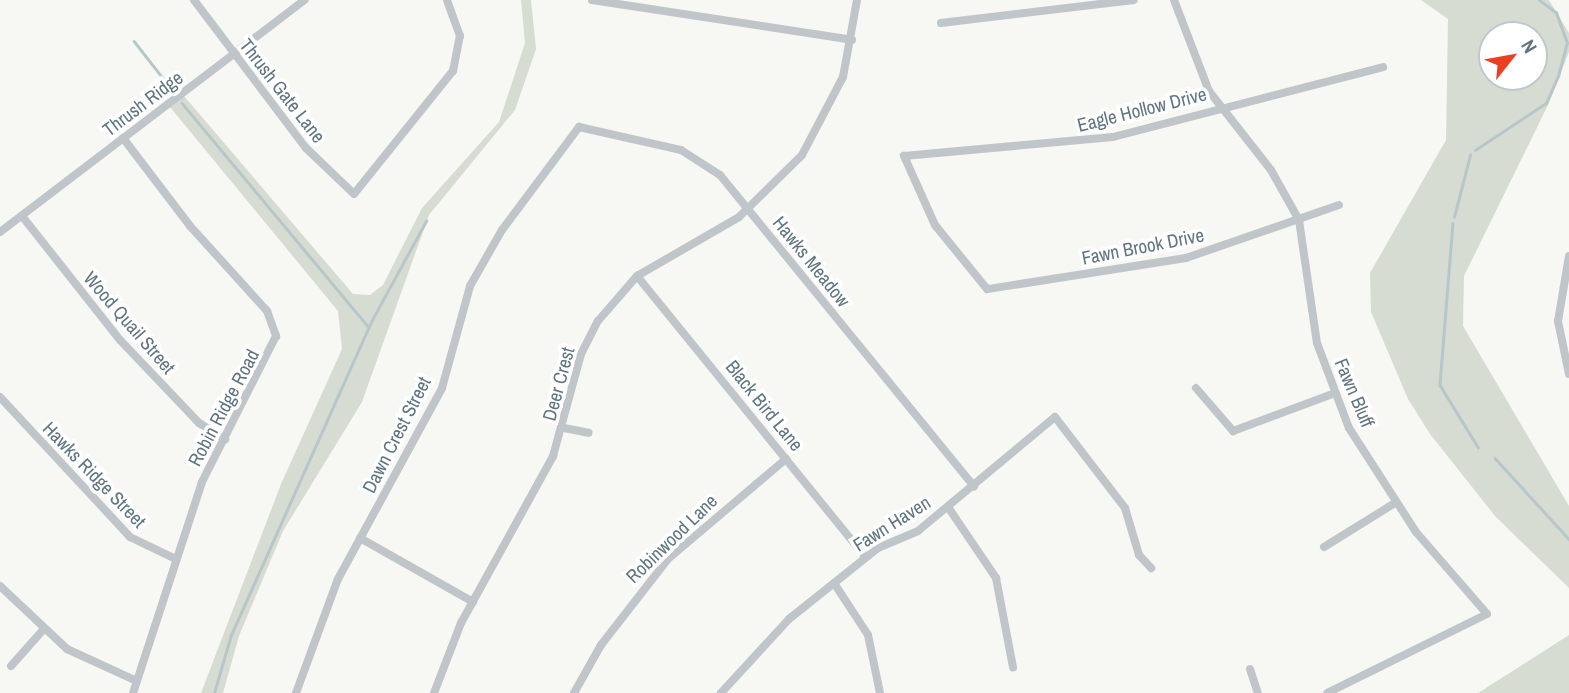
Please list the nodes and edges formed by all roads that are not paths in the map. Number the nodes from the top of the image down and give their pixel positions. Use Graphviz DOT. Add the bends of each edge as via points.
graph roads {
  1 [pos="194,0"];
  2 [pos="305,0"];
  3 [pos="447,0"];
  4 [pos="592,0"];
  5 [pos="857,0"];
  6 [pos="1134,0"];
  7 [pos="1174,0"];
  8 [pos="941,23"];
  9 [pos="852,40"];
  10 [pos="234,54"];
  11 [pos="1383,67"];
  12 [pos="1221,107"];
  13 [pos="579,127"];
  14 [pos="123,138"];
  15 [pos="1339,205"];
  16 [pos="749,210"];
  17 [pos="22,216"];
  18 [pos="1299,220"];
  19 [pos="0,232"];
  20 [pos="1569,257"];
  21 [pos="637,276"];
  22 [pos="988,289"];
  23 [pos="1569,374"];
  24 [pos="1196,388"];
  25 [pos="1335,393"];
  26 [pos="0,397"];
  27 [pos="564,428"];
  28 [pos="589,433"];
  29 [pos="225,439"];
  30 [pos="786,459"];
  31 [pos="974,486"];
  32 [pos="1395,503"];
  33 [pos="948,507"];
  34 [pos="360,538"];
  35 [pos="1324,547"];
  36 [pos="865,557"];
  37 [pos="176,559"];
  38 [pos="1151,568"];
  39 [pos="834,583"];
  40 [pos="0,586"];
  41 [pos="473,602"];
  42 [pos="44,630"];
  43 [pos="10,666"];
  44 [pos="1013,667"];
  45 [pos="1250,669"];
  46 [pos="137,681"];
  47 [pos="133,693"];
  48 [pos="296,693"];
  49 [pos="434,693"];
  50 [pos="574,693"];
  51 [pos="721,693"];
  52 [pos="880,693"];
  53 [pos="1258,693"];
  54 [pos="1328,693"];
  1 -- 10 [label="street, Thrush Gate Lane"];
  2 -- 10 [label="street, Thrush Ridge"];
  3 -- 10 [label="street, Thrush Gate Lane" via="460,36 453,71 354,194 316,160"];
  4 -- 9 [label="street"];
  5 -- 9 [label="street, Deer Crest"];
  6 -- 8 [label="street"];
  7 -- 12 [label="street, Fawn Bluff" via="1198,71"];
  9 -- 16 [label="street, Deer Crest" via="818,132"];
  10 -- 14 [label="street, Thrush Ridge"];
  11 -- 12 [label="street, Eagle Hollow Drive"];
  12 -- 18 [label="street, Fawn Bluff" via="1283,187"];
  12 -- 22 [label="street, Eagle Hollow Drive" via="1063,145 904,156 935,225"];
  13 -- 16 [label="street, Hawks Meadow" via="692,155 720,175"];
  13 -- 34 [label="street, Dawn Crest Street" via="485,257 459,315 442,388"];
  14 -- 17 [label="street, Thrush Ridge"];
  14 -- 29 [label="street, Robin Ridge Road" via="274,323 269,359"];
  15 -- 18 [label="street, Fawn Brook Drive"];
  16 -- 21 [label="street, Deer Crest"];
  16 -- 31 [label="street, Hawks Meadow"];
  17 -- 19 [label="street, Thrush Ridge"];
  17 -- 29 [label="street, Wood Quail Street" via="120,340 199,423"];
  18 -- 22 [label="street, Fawn Brook Drive" via="1186,258"];
  18 -- 25 [label="street, Fawn Bluff" via="1312,320"];
  20 -- 23 [label="street" via="1558,312"];
  21 -- 27 [label="street, Deer Crest" via="589,337"];
  21 -- 30 [label="street, Black Bird Lane"];
  24 -- 25 [label="street" via="1233,431"];
  25 -- 32 [label="street, Fawn Bluff"];
  26 -- 37 [label="street, Hawks Ridge Street" via="130,537"];
  27 -- 28 [label="street"];
  27 -- 41 [label="street, Deer Crest"];
  29 -- 37 [label="street, Robin Ridge Road" via="202,482"];
  30 -- 36 [label="street, Black Bird Lane"];
  30 -- 50 [label="street, Robinwood Lane" via="668,559 632,600"];
  31 -- 33 [label="street, Fawn Haven"];
  31 -- 38 [label="street, Fawn Haven" via="1055,417 1125,508 1139,555"];
  32 -- 35 [label="street"];
  32 -- 54 [label="street, Fawn Bluff" via="1487,614"];
  33 -- 36 [label="street, Fawn Haven"];
  33 -- 44 [label="street" via="996,578"];
  34 -- 41 [label="street"];
  34 -- 48 [label="street, Dawn Crest Street" via="338,579"];
  36 -- 39 [label="street, Fawn Haven"];
  37 -- 46 [label="street, Robin Ridge Road"];
  39 -- 51 [label="street, Fawn Haven" via="759,647"];
  39 -- 52 [label="street" via="868,635"];
  40 -- 42 [label="street"];
  41 -- 49 [label="street, Deer Crest"];
  42 -- 43 [label="street"];
  42 -- 46 [label="street" via="86,660"];
  45 -- 53 [label="street"];
  46 -- 47 [label="street, Robin Ridge Road"];
}
